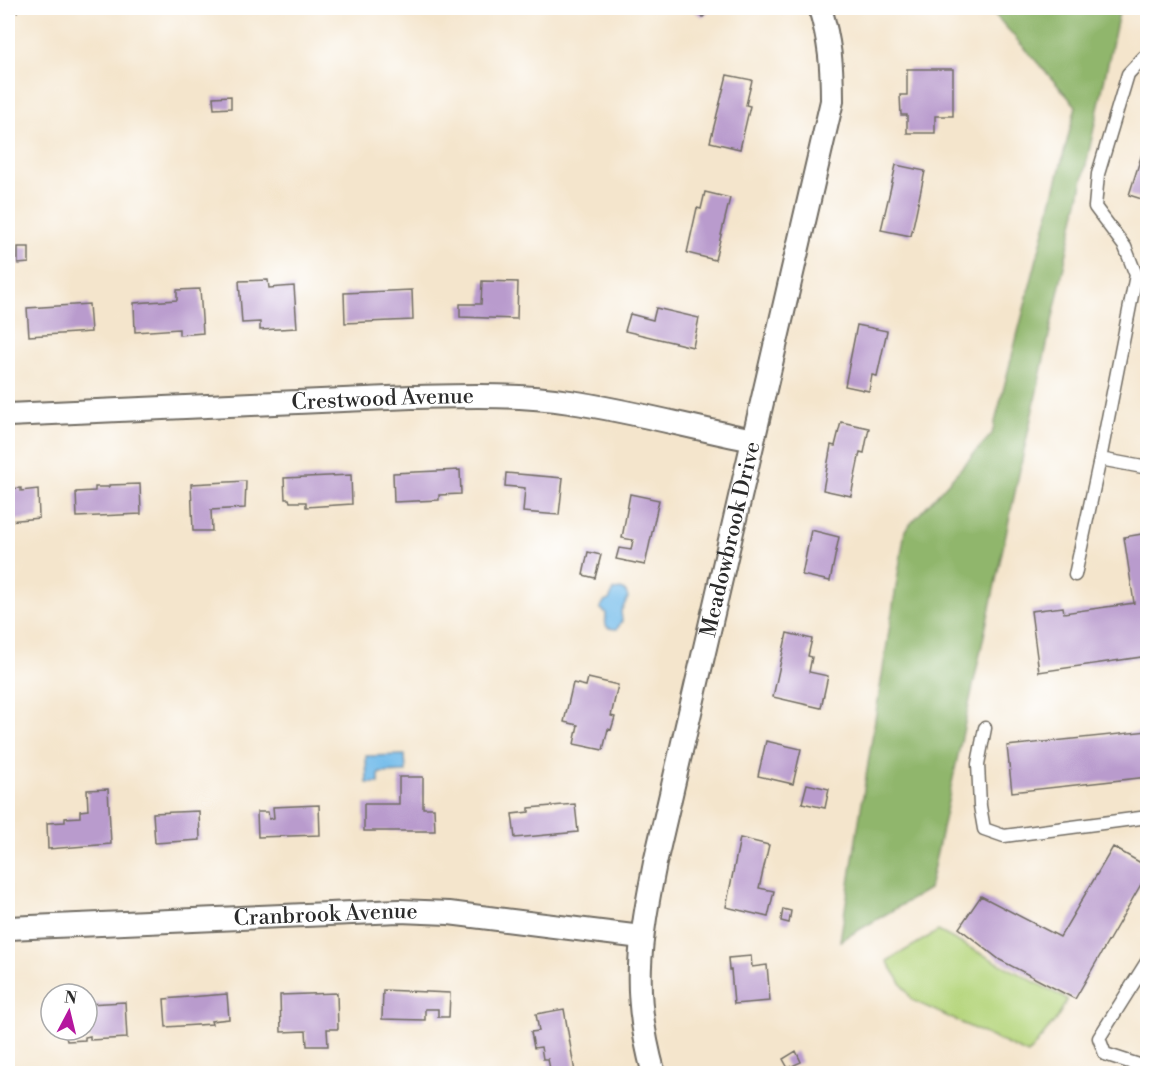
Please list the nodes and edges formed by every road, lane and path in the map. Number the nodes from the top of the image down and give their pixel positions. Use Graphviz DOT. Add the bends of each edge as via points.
graph roads {
  1 [pos="820,8"];
  2 [pos="1148,57"];
  3 [pos="8,415"];
  4 [pos="753,440"];
  5 [pos="1100,459"];
  6 [pos="1148,468"];
  7 [pos="1075,575"];
  8 [pos="985,728"];
  9 [pos="1148,817"];
  10 [pos="8,928"];
  11 [pos="641,937"];
  12 [pos="1148,960"];
  13 [pos="1148,1068"];
  14 [pos="654,1074"];
  1 -- 4 [label="street, Meadowbrook Drive" via="832,66 832,100"];
  2 -- 5 [label="lane" via="1128,74 1098,174 1095,207 1125,247 1136,275"];
  3 -- 4 [label="street, Crestwood Avenue" via="469,395 570,402"];
  4 -- 11 [label="street, Meadowbrook Drive"];
  5 -- 6 [label="lane"];
  5 -- 7 [label="lane"];
  8 -- 9 [label="lane" via="978,764 984,829 1004,836"];
  10 -- 11 [label="street, Cranbrook Avenue" via="399,911 448,912"];
  11 -- 14 [label="street, Meadowbrook Drive" via="639,1005"];
  12 -- 13 [label="lane" via="1099,1038 1105,1054"];
}
